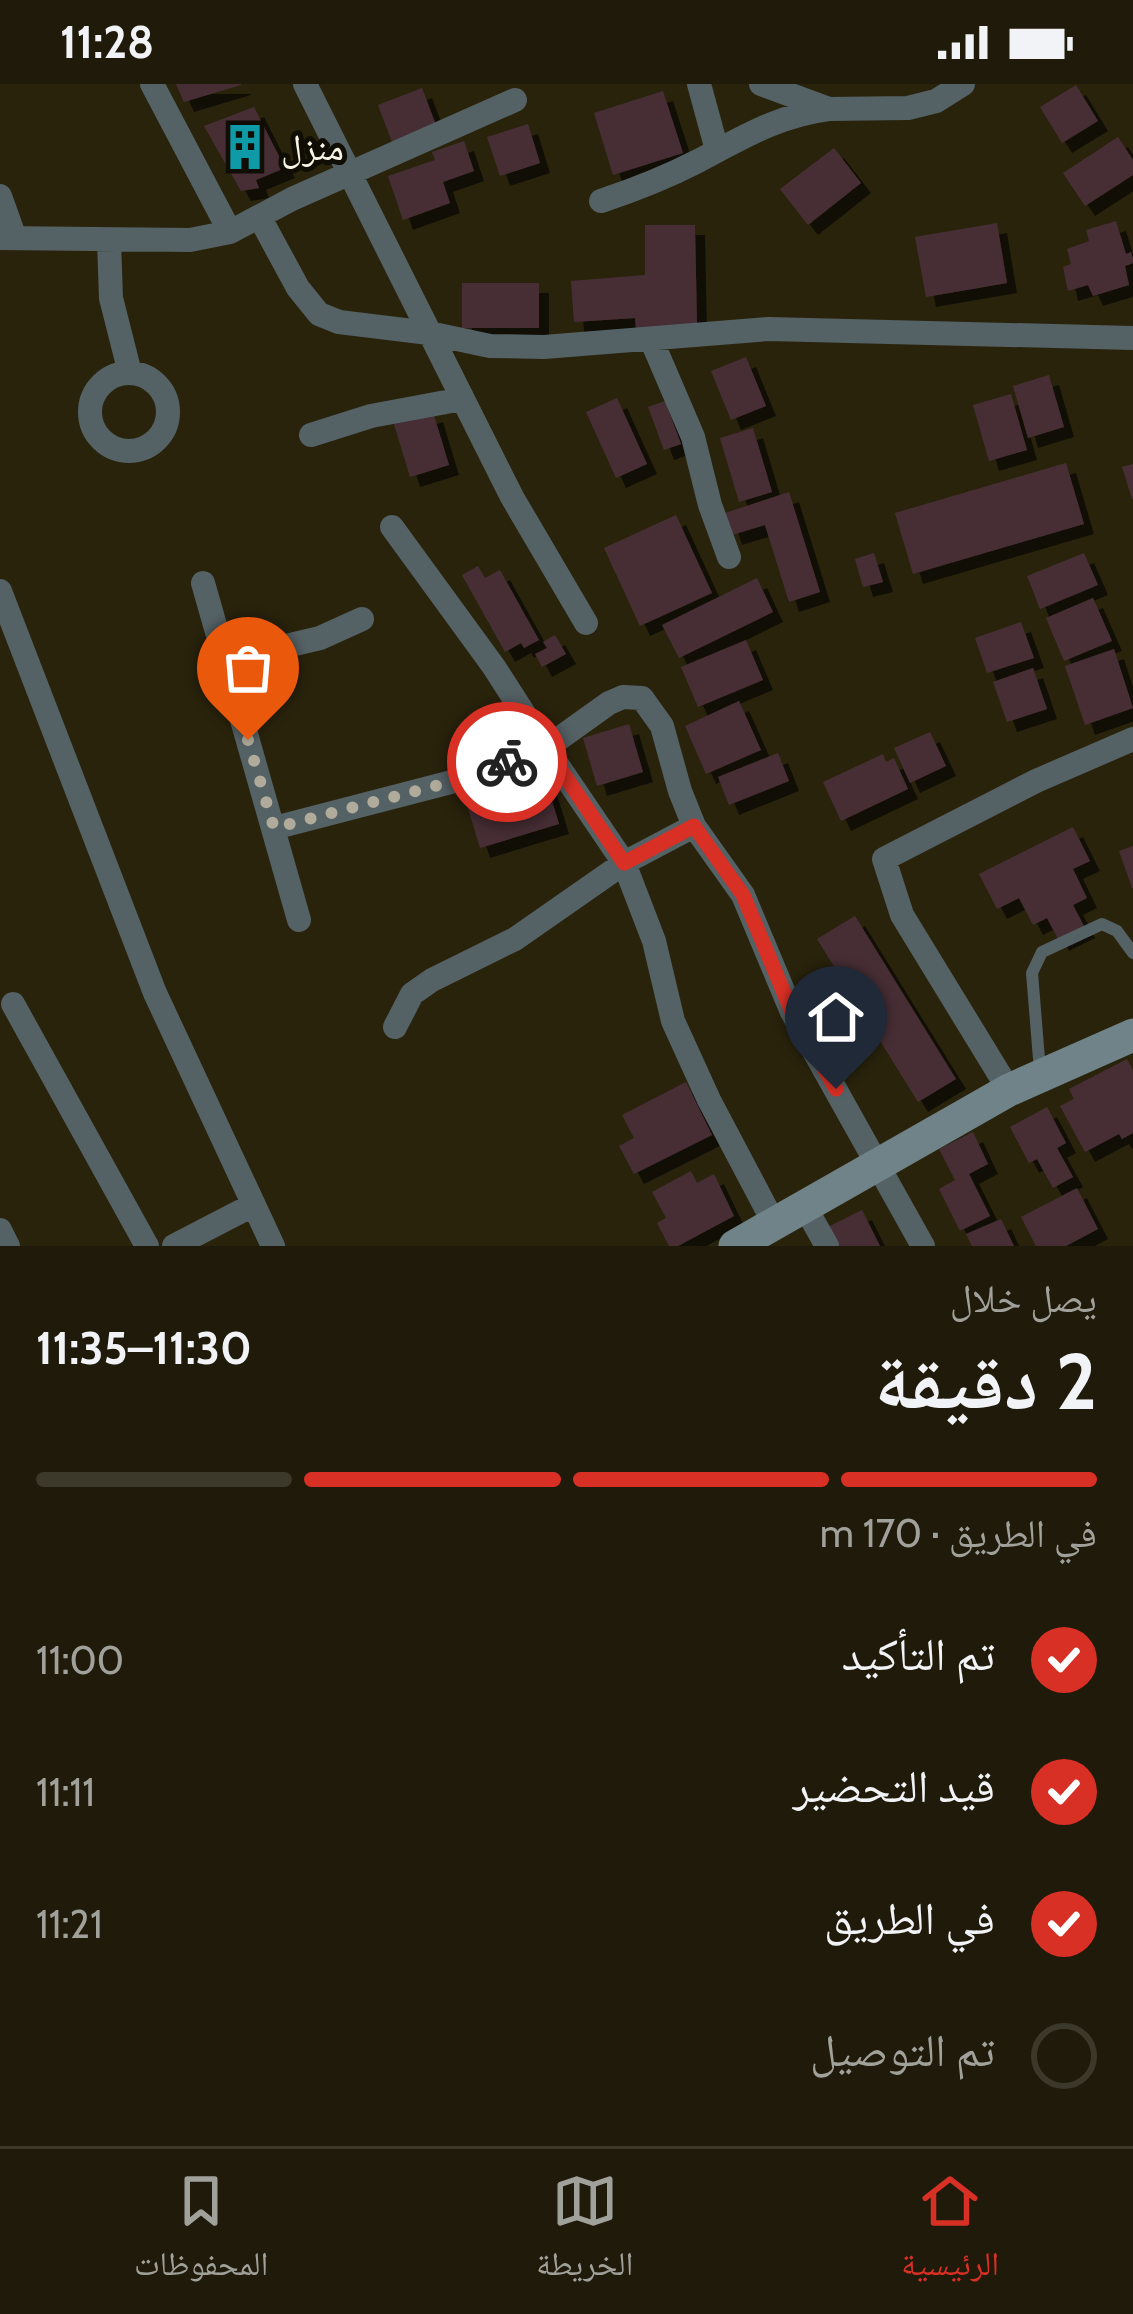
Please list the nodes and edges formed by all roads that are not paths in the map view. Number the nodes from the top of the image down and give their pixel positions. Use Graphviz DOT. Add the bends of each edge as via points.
graph roads {
  1 [pos="152,84"];
  2 [pos="305,84"];
  3 [pos="699,84"];
  4 [pos="761,84"];
  5 [pos="854,84"];
  6 [pos="964,84"];
  7 [pos="515,100"];
  8 [pos="871,107"];
  9 [pos="829,109"];
  10 [pos="717,151"];
  11 [pos="348,174"];
  12 [pos="0,196"];
  13 [pos="601,201"];
  14 [pos="260,218"];
  15 [pos="230,232"];
  16 [pos="7,238"];
  17 [pos="109,241"];
  18 [pos="429,333"];
  19 [pos="1133,338"];
  20 [pos="651,339"];
  21 [pos="130,373"];
  22 [pos="462,399"];
  23 [pos="310,435"];
  24 [pos="392,527"];
  25 [pos="729,557"];
  26 [pos="203,583"];
  27 [pos="0,591"];
  28 [pos="362,619"];
  29 [pos="586,623"];
  30 [pos="227,660"];
  31 [pos="1133,739"];
  32 [pos="546,748"];
  33 [pos="694,826"];
  34 [pos="274,828"];
  35 [pos="624,863"];
  36 [pos="299,920"];
  37 [pos="1133,953"];
  38 [pos="14,1004"];
  39 [pos="395,1028"];
  40 [pos="1133,1035"];
  41 [pos="1040,1076"];
  42 [pos="1009,1090"];
  43 [pos="880,1165"];
  44 [pos="253,1205"];
  45 [pos="805,1208"];
  46 [pos="775,1225"];
  47 [pos="0,1230"];
  48 [pos="8,1246"];
  49 [pos="147,1246"];
  50 [pos="174,1246"];
  51 [pos="273,1246"];
  52 [pos="735,1246"];
  53 [pos="827,1246"];
  54 [pos="923,1246"];
  1 -- 15 [label="street"];
  2 -- 11 [label="street"];
  3 -- 10 [label="street"];
  4 -- 9 [label="street"];
  5 -- 8 [label="street"];
  6 -- 8 [label="street" via="908,108"];
  7 -- 11 [label="street"];
  8 -- 9 [label="street"];
  9 -- 10 [label="street" via="795,113"];
  10 -- 13 [label="street"];
  11 -- 14 [label="street"];
  11 -- 18 [label="street"];
  12 -- 16 [label="street"];
  14 -- 15 [label="street"];
  14 -- 18 [label="street" via="319,314"];
  15 -- 17 [label="street"];
  16 -- 17 [label="street"];
  17 -- 21 [label="street" via="111,298"];
  18 -- 20 [label="street" via="490,346"];
  18 -- 22 [label="street"];
  19 -- 20 [label="street" via="769,328"];
  20 -- 25 [label="street" via="693,436"];
  22 -- 23 [label="street"];
  22 -- 29 [label="street"];
  24 -- 32 [label="street"];
  26 -- 30 [label="street"];
  27 -- 44 [label="street" via="155,993"];
  28 -- 30 [label="street"];
  30 -- 34 [label="street"];
  31 -- 42 [label="street" via="884,860 902,915"];
  32 -- 33 [label="street" via="610,703 642,698 662,726"];
  32 -- 34 [label="street"];
  32 -- 35 [label="street"];
  33 -- 35 [label="street"];
  33 -- 43 [label="street" via="743,895 792,1012"];
  34 -- 36 [label="street"];
  35 -- 39 [label="street" via="552,916 412,994"];
  35 -- 46 [label="street" via="673,1022"];
  37 -- 41 [label="lane" via="1102,924 1042,952 1032,973"];
  38 -- 49 [label="street"];
  40 -- 41 [label="main road"];
  41 -- 42 [label="main road"];
  42 -- 43 [label="main road"];
  43 -- 45 [label="main road"];
  43 -- 54 [label="street"];
  44 -- 50 [label="street"];
  44 -- 51 [label="street"];
  45 -- 46 [label="main road"];
  45 -- 53 [label="street"];
  46 -- 52 [label="main road"];
  47 -- 48 [label="street"];
}
